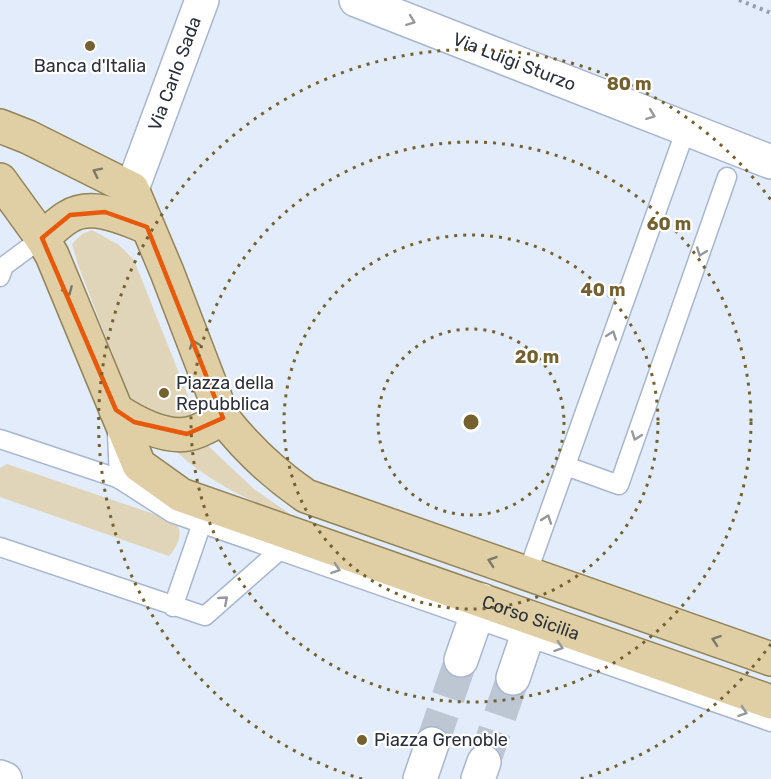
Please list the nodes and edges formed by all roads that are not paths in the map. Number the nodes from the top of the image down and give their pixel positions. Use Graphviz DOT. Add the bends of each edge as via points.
graph roads {
  1 [pos="202,0"];
  2 [pos="356,0"];
  3 [pos="0,126"];
  4 [pos="686,129"];
  5 [pos="771,162"];
  6 [pos="728,177"];
  7 [pos="0,180"];
  8 [pos="132,189"];
  9 [pos="147,226"];
  10 [pos="42,238"];
  11 [pos="0,277"];
  12 [pos="116,410"];
  13 [pos="223,418"];
  14 [pos="0,439"];
  15 [pos="566,466"];
  16 [pos="119,479"];
  17 [pos="181,495"];
  18 [pos="202,523"];
  19 [pos="286,542"];
  20 [pos="0,547"];
  21 [pos="527,574"];
  22 [pos="173,607"];
  23 [pos="478,609"];
  24 [pos="530,628"];
  25 [pos="771,659"];
  26 [pos="461,660"];
  27 [pos="513,678"];
  28 [pos="771,702"];
  29 [pos="771,722"];
  30 [pos="432,744"];
  31 [pos="0,777"];
  32 [pos="5,779"];
  33 [pos="420,779"];
  1 -- 8 [label="street, Via Carlo Sada"];
  2 -- 4 [label="street, Via Luigi Sturzo, one-way"];
  8 -- 3 [label="main road, one-way"];
  4 -- 5 [label="street, Via Luigi Sturzo"];
  15 -- 4 [label="lane, one-way"];
  6 -- 15 [label="lane, one-way" via="619,484"];
  7 -- 10 [label="main road, Corso Sicilia"];
  8 -- 9 [label="main road"];
  9 -- 10 [label="main road" via="105,212 87,212 70,215"];
  13 -- 9 [label="main road, one-way"];
  10 -- 11 [label="lane" via="4,266"];
  10 -- 12 [label="main road, Corso Sicilia, one-way"];
  12 -- 13 [label="main road" via="134,422 169,434 188,434"];
  12 -- 16 [label="lane"];
  12 -- 17 [label="main road, Corso Sicilia" via="139,465"];
  21 -- 13 [label="main road, one-way" via="306,496 257,458"];
  14 -- 16 [label="lane"];
  21 -- 15 [label="lane, one-way"];
  16 -- 17 [label="lane"];
  16 -- 18 [label="lane" via="172,513"];
  17 -- 19 [label="main road, Corso Sicilia"];
  18 -- 19 [label="lane"];
  18 -- 22 [label="lane"];
  22 -- 19 [label="lane, one-way" via="205,616"];
  19 -- 23 [label="main road, Corso Sicilia, one-way"];
  20 -- 22 [label="lane"];
  25 -- 21 [label="main road, one-way"];
  23 -- 24 [label="main road, Corso Sicilia"];
  23 -- 26 [label="street"];
  24 -- 27 [label="street"];
  24 -- 28 [label="main road, Corso Sicilia"];
  24 -- 29 [label="lane, one-way"];
  30 -- 33 [label="street"];
  31 -- 32 [label="street"];
}
